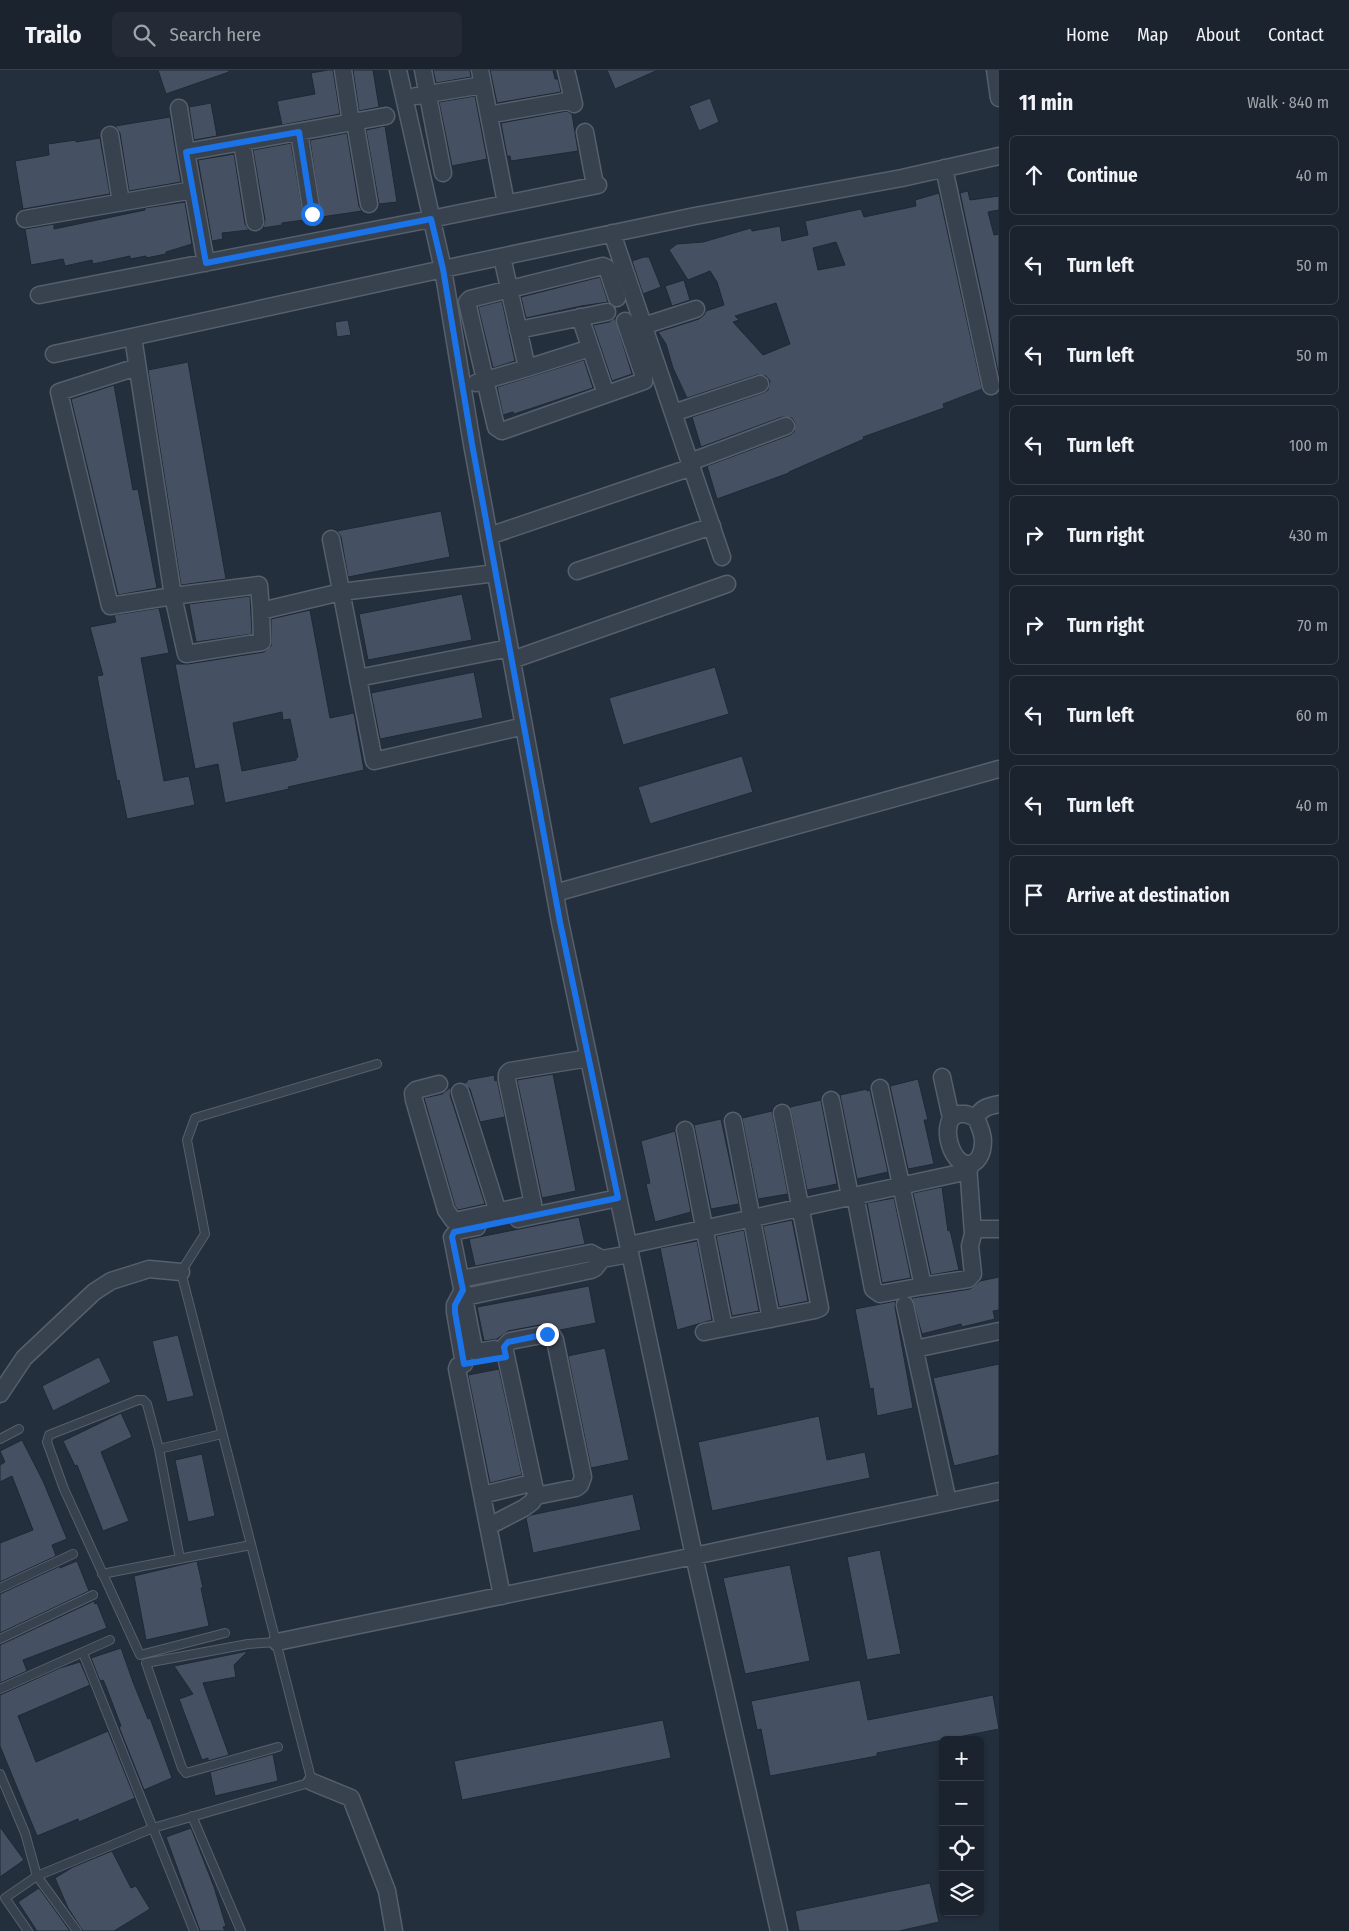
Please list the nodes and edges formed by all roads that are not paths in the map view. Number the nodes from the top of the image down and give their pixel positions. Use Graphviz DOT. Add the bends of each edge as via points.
graph roads {
  1 [pos="343,70"];
  2 [pos="398,70"];
  3 [pos="423,70"];
  4 [pos="491,70"];
  5 [pos="566,70"];
  6 [pos="994,70"];
  7 [pos="482,78"];
  8 [pos="427,95"];
  9 [pos="404,98"];
  10 [pos="999,98"];
  11 [pos="179,108"];
  12 [pos="499,113"];
  13 [pos="386,116"];
  14 [pos="353,122"];
  15 [pos="299,132"];
  16 [pos="585,132"];
  17 [pos="110,135"];
  18 [pos="242,142"];
  19 [pos="186,152"];
  20 [pos="999,156"];
  21 [pos="944,168"];
  22 [pos="443,173"];
  23 [pos="193,190"];
  24 [pos="121,202"];
  25 [pos="510,203"];
  26 [pos="369,204"];
  27 [pos="312,214"];
  28 [pos="25,219"];
  29 [pos="431,219"];
  30 [pos="255,222"];
  31 [pos="612,233"];
  32 [pos="502,257"];
  33 [pos="206,263"];
  34 [pos="443,269"];
  35 [pos="508,289"];
  36 [pos="39,295"];
  37 [pos="617,298"];
  38 [pos="696,309"];
  39 [pos="607,312"];
  40 [pos="580,317"];
  41 [pos="625,321"];
  42 [pos="643,326"];
  43 [pos="518,330"];
  44 [pos="132,337"];
  45 [pos="590,348"];
  46 [pos="54,354"];
  47 [pos="137,367"];
  48 [pos="527,368"];
  49 [pos="485,380"];
  50 [pos="760,384"];
  51 [pos="991,386"];
  52 [pos="462,387"];
  53 [pos="606,394"];
  54 [pos="673,413"];
  55 [pos="786,426"];
  56 [pos="691,465"];
  57 [pos="712,526"];
  58 [pos="489,536"];
  59 [pos="331,539"];
  60 [pos="722,557"];
  61 [pos="577,571"];
  62 [pos="496,573"];
  63 [pos="727,584"];
  64 [pos="341,592"];
  65 [pos="173,596"];
  66 [pos="261,611"];
  67 [pos="511,654"];
  68 [pos="358,678"];
  69 [pos="524,726"];
  70 [pos="999,769"];
  71 [pos="555,893"];
  72 [pos="589,1058"];
  73 [pos="377,1064"];
  74 [pos="942,1077"];
  75 [pos="439,1084"];
  76 [pos="880,1088"];
  77 [pos="460,1092"];
  78 [pos="831,1100"];
  79 [pos="999,1104"];
  80 [pos="782,1113"];
  81 [pos="951,1118"];
  82 [pos="976,1118"];
  83 [pos="733,1121"];
  84 [pos="685,1130"];
  85 [pos="968,1168"];
  86 [pos="901,1185"];
  87 [pos="617,1193"];
  88 [pos="853,1196"];
  89 [pos="533,1204"];
  90 [pos="801,1207"];
  91 [pos="498,1212"];
  92 [pos="752,1218"];
  93 [pos="705,1228"];
  94 [pos="973,1229"];
  95 [pos="999,1229"];
  96 [pos="630,1250"];
  97 [pos="181,1272"];
  98 [pos="923,1286"];
  99 [pos="463,1289"];
  100 [pos="905,1305"];
  101 [pos="771,1319"];
  102 [pos="724,1328"];
  103 [pos="999,1331"];
  104 [pos="704,1332"];
  105 [pos="914,1349"];
  106 [pos="500,1353"];
  107 [pos="464,1364"];
  108 [pos="0,1394"];
  109 [pos="19,1429"];
  110 [pos="222,1434"];
  111 [pos="0,1439"];
  112 [pos="159,1449"];
  113 [pos="522,1485"];
  114 [pos="999,1491"];
  115 [pos="538,1494"];
  116 [pos="482,1495"];
  117 [pos="948,1502"];
  118 [pos="489,1528"];
  119 [pos="252,1545"];
  120 [pos="73,1554"];
  121 [pos="694,1556"];
  122 [pos="180,1559"];
  123 [pos="102,1574"];
  124 [pos="0,1588"];
  125 [pos="93,1595"];
  126 [pos="502,1596"];
  127 [pos="225,1632"];
  128 [pos="0,1639"];
  129 [pos="110,1640"];
  130 [pos="277,1642"];
  131 [pos="83,1653"];
  132 [pos="0,1689"];
  133 [pos="278,1747"];
  134 [pos="1,1780"];
  135 [pos="312,1782"];
  136 [pos="192,1816"];
  137 [pos="153,1828"];
  138 [pos="37,1876"];
  139 [pos="2,1895"];
  140 [pos="28,1931"];
  141 [pos="77,1931"];
  142 [pos="194,1931"];
  143 [pos="241,1931"];
  144 [pos="394,1931"];
  145 [pos="779,1931"];
  1 -- 14 [label="street"];
  2 -- 9 [label="street"];
  3 -- 8 [label="street"];
  4 -- 12 [label="street"];
  5 -- 12 [label="street" via="574,102"];
  6 -- 10 [label="street"];
  7 -- 8 [label="street"];
  7 -- 25 [label="street"];
  8 -- 9 [label="street"];
  8 -- 22 [label="street"];
  9 -- 29 [label="street"];
  11 -- 19 [label="street"];
  12 -- 25 [label="street"];
  13 -- 14 [label="street"];
  14 -- 15 [label="street"];
  14 -- 26 [label="street"];
  15 -- 18 [label="street"];
  15 -- 27 [label="street"];
  16 -- 25 [label="street" via="596,185"];
  17 -- 24 [label="street"];
  18 -- 19 [label="street"];
  18 -- 30 [label="street"];
  19 -- 23 [label="street"];
  20 -- 21 [label="street"];
  21 -- 31 [label="street"];
  21 -- 51 [label="street"];
  23 -- 24 [label="street"];
  23 -- 33 [label="street"];
  24 -- 28 [label="street"];
  25 -- 29 [label="street"];
  29 -- 33 [label="street"];
  29 -- 34 [label="street"];
  31 -- 32 [label="street"];
  31 -- 42 [label="street"];
  32 -- 34 [label="street"];
  32 -- 35 [label="street"];
  33 -- 36 [label="street"];
  34 -- 44 [label="street"];
  34 -- 52 [label="street"];
  35 -- 37 [label="street" via="603,266"];
  35 -- 43 [label="street"];
  35 -- 49 [label="street" via="467,302"];
  38 -- 42 [label="street"];
  39 -- 40 [label="street"];
  40 -- 43 [label="street"];
  40 -- 45 [label="street"];
  41 -- 53 [label="street" via="644,381"];
  42 -- 54 [label="street"];
  43 -- 48 [label="street"];
  44 -- 46 [label="street"];
  44 -- 47 [label="street"];
  45 -- 48 [label="street"];
  45 -- 53 [label="street"];
  47 -- 65 [label="street"];
  47 -- 65 [label="street" via="59,392 110,606"];
  48 -- 49 [label="street"];
  49 -- 52 [label="street"];
  49 -- 53 [label="street" via="496,427 502,431"];
  50 -- 54 [label="street"];
  52 -- 58 [label="street"];
  54 -- 56 [label="street"];
  55 -- 56 [label="street"];
  56 -- 57 [label="street"];
  56 -- 58 [label="street"];
  57 -- 60 [label="street"];
  57 -- 61 [label="street"];
  58 -- 62 [label="street"];
  59 -- 64 [label="street"];
  62 -- 64 [label="street"];
  62 -- 67 [label="street"];
  63 -- 67 [label="street"];
  64 -- 66 [label="street"];
  64 -- 68 [label="street"];
  65 -- 66 [label="street" via="259,585"];
  65 -- 66 [label="street" via="186,654 262,642"];
  67 -- 68 [label="street"];
  67 -- 69 [label="street"];
  68 -- 69 [label="street" via="374,761"];
  69 -- 71 [label="street"];
  70 -- 71 [label="street"];
  71 -- 72 [label="street"];
  72 -- 87 [label="street"];
  72 -- 89 [label="street" via="507,1074"];
  73 -- 97 [label="lane" via="195,1118 187,1140 205,1234"];
  74 -- 81 [label="street"];
  75 -- 91 [label="street" via="413,1093 446,1210 453,1220"];
  76 -- 86 [label="street"];
  77 -- 91 [label="street"];
  78 -- 88 [label="street"];
  79 -- 82 [label="street" via="982,1109"];
  80 -- 90 [label="street"];
  81 -- 82 [label="street" via="959,1114"];
  81 -- 85 [label="street" via="948,1139 953,1156"];
  82 -- 85 [label="street" via="983,1140 982,1152"];
  83 -- 92 [label="street"];
  84 -- 93 [label="street"];
  85 -- 86 [label="street"];
  85 -- 94 [label="street"];
  86 -- 88 [label="street"];
  86 -- 98 [label="street"];
  87 -- 89 [label="street"];
  87 -- 96 [label="street"];
  87 -- 99 [label="street" via="454,1232 452,1237"];
  88 -- 90 [label="street"];
  88 -- 98 [label="street" via="873,1290 880,1294"];
  89 -- 91 [label="street"];
  90 -- 92 [label="street"];
  90 -- 101 [label="street" via="820,1308"];
  92 -- 93 [label="street"];
  92 -- 101 [label="street"];
  93 -- 96 [label="street"];
  93 -- 102 [label="street"];
  94 -- 95 [label="street"];
  94 -- 98 [label="street" via="971,1276"];
  96 -- 99 [label="street" via="602,1259 591,1253"];
  96 -- 121 [label="street"];
  97 -- 108 [label="street" via="149,1269 111,1281 94,1292 24,1358"];
  97 -- 110 [label="lane"];
  99 -- 106 [label="street" via="475,1351"];
  99 -- 107 [label="street" via="455,1312"];
  100 -- 105 [label="street"];
  101 -- 102 [label="street"];
  102 -- 104 [label="street"];
  103 -- 105 [label="street"];
  105 -- 117 [label="street"];
  106 -- 107 [label="street"];
  106 -- 115 [label="street"];
  106 -- 115 [label="street" via="510,1341 547,1334 555,1340 583,1477 576,1488"];
  107 -- 116 [label="street" via="457,1369"];
  109 -- 111 [label="lane"];
  110 -- 112 [label="lane"];
  110 -- 119 [label="lane"];
  112 -- 122 [label="lane"];
  112 -- 123 [label="lane" via="147,1404 143,1400 49,1435 47,1442 64,1490"];
  113 -- 116 [label="street"];
  114 -- 117 [label="street"];
  115 -- 118 [label="street" via="532,1502"];
  116 -- 118 [label="street"];
  117 -- 121 [label="street"];
  118 -- 126 [label="street"];
  119 -- 122 [label="lane"];
  119 -- 130 [label="lane"];
  120 -- 124 [label="lane"];
  121 -- 126 [label="street"];
  121 -- 145 [label="street"];
  122 -- 123 [label="lane"];
  123 -- 127 [label="lane" via="140,1655"];
  125 -- 128 [label="lane"];
  126 -- 130 [label="street"];
  129 -- 131 [label="lane"];
  130 -- 133 [label="lane" via="248,1644 146,1663 186,1773"];
  130 -- 135 [label="lane"];
  131 -- 132 [label="lane"];
  131 -- 137 [label="lane"];
  134 -- 138 [label="lane" via="25,1833"];
  135 -- 136 [label="lane"];
  135 -- 144 [label="street" via="351,1798 387,1891"];
  136 -- 137 [label="lane"];
  136 -- 143 [label="lane"];
  137 -- 138 [label="lane"];
  137 -- 142 [label="lane"];
  138 -- 139 [label="lane"];
  138 -- 141 [label="lane"];
  139 -- 140 [label="lane"];
}
